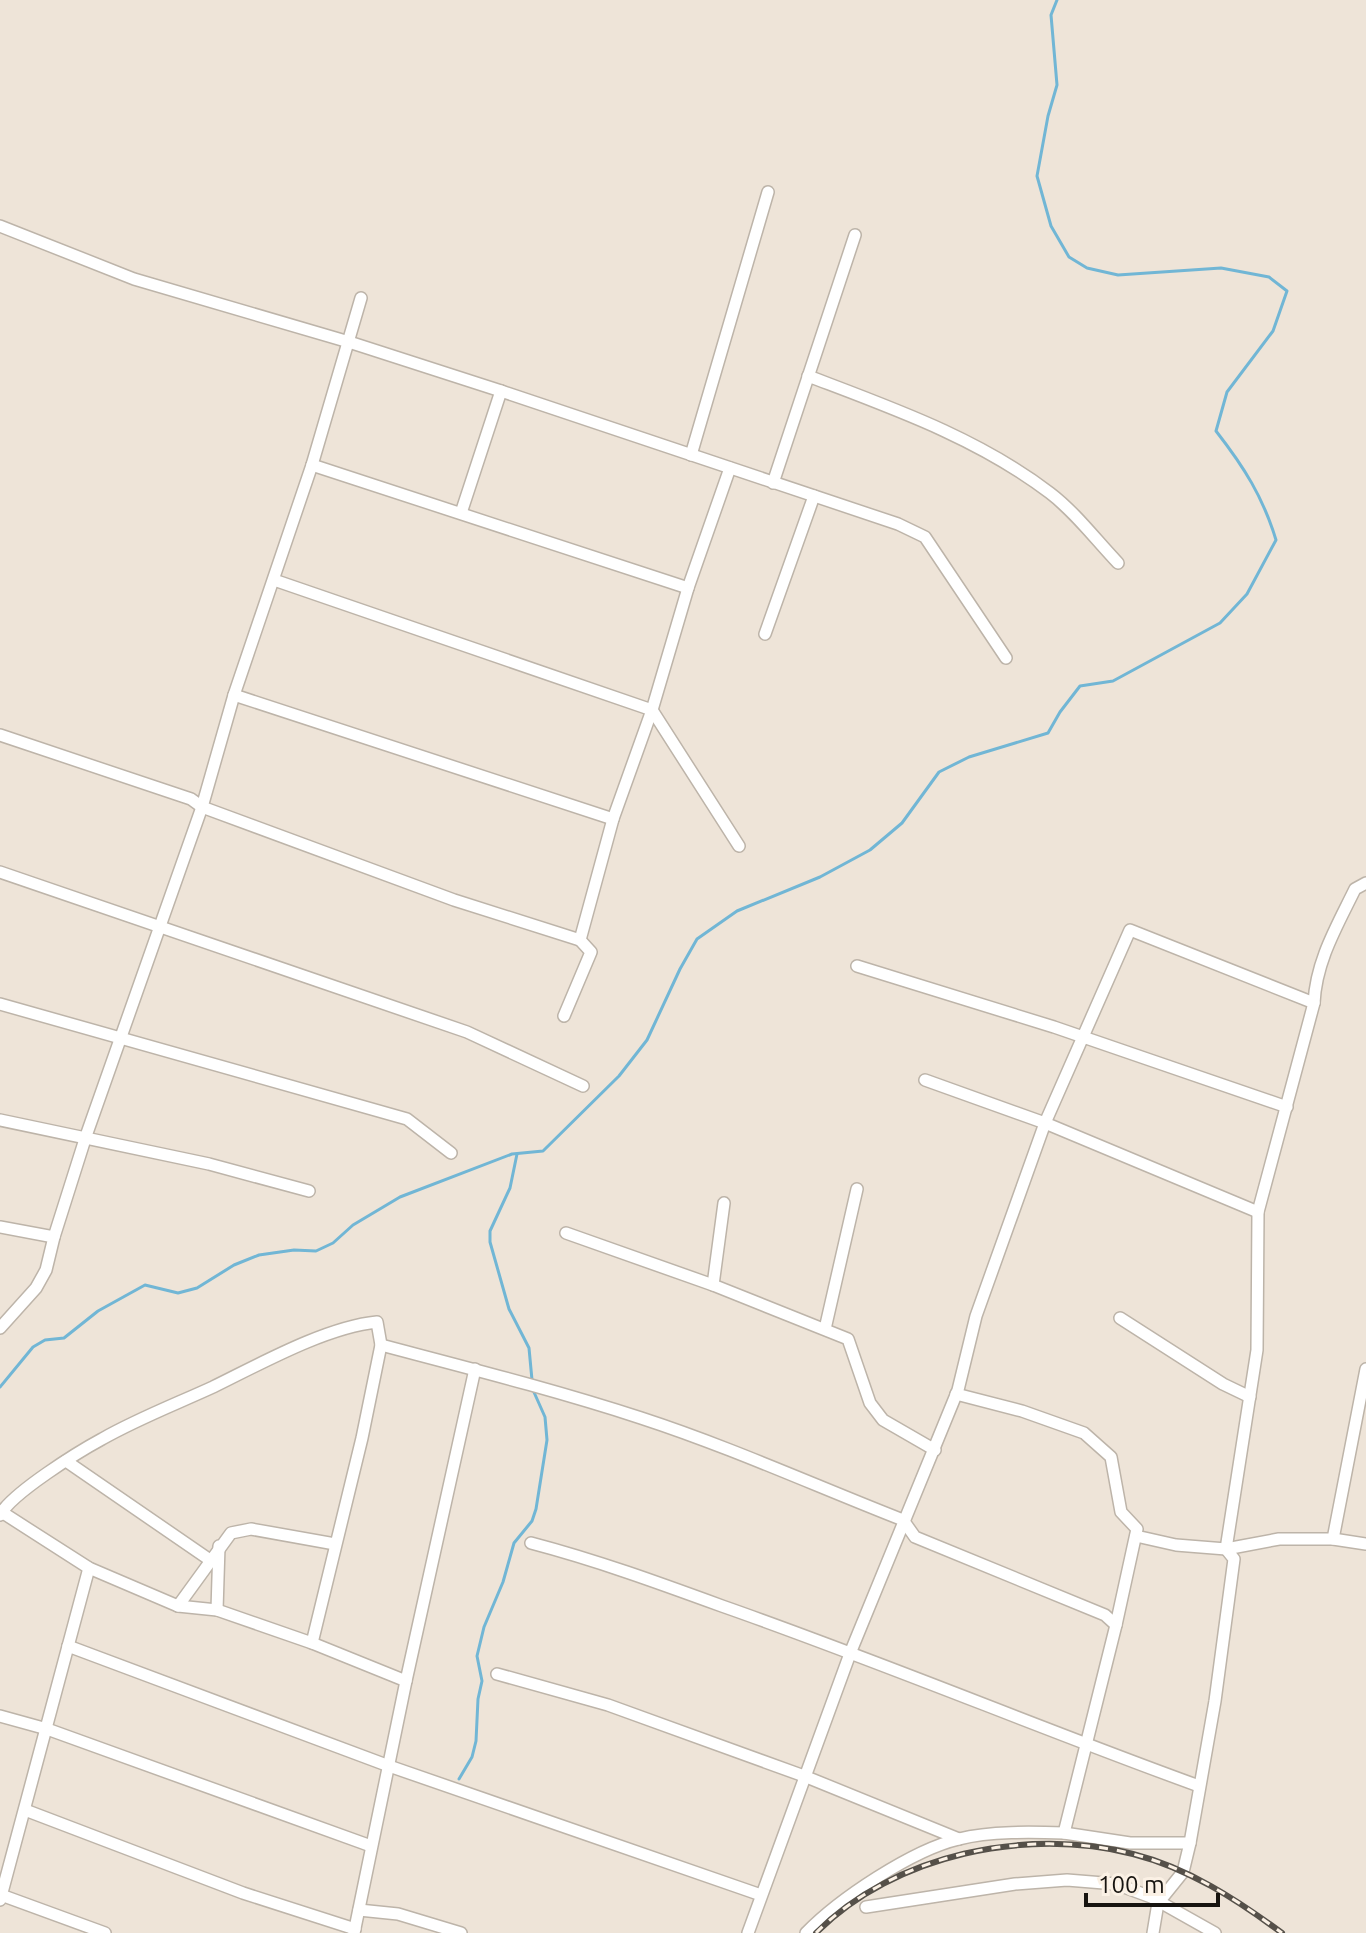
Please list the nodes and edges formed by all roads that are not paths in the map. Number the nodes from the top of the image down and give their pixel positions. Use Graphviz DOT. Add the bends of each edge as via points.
graph roads {
  1 [pos="768,192"];
  2 [pos="0,226"];
  3 [pos="855,235"];
  4 [pos="361,298"];
  5 [pos="349,342"];
  6 [pos="808,376"];
  7 [pos="501,391"];
  8 [pos="691,455"];
  9 [pos="312,465"];
  10 [pos="730,468"];
  11 [pos="773,483"];
  12 [pos="814,496"];
  13 [pos="461,513"];
  14 [pos="1118,563"];
  15 [pos="274,580"];
  16 [pos="688,588"];
  17 [pos="765,634"];
  18 [pos="1006,658"];
  19 [pos="234,695"];
  20 [pos="652,710"];
  21 [pos="0,735"];
  22 [pos="202,807"];
  23 [pos="613,819"];
  24 [pos="739,846"];
  25 [pos="0,872"];
  26 [pos="1366,883"];
  27 [pos="161,925"];
  28 [pos="580,940"];
  29 [pos="857,966"];
  30 [pos="1314,1003"];
  31 [pos="0,1004"];
  32 [pos="564,1016"];
  33 [pos="1084,1037"];
  34 [pos="120,1038"];
  35 [pos="925,1080"];
  36 [pos="583,1086"];
  37 [pos="1287,1107"];
  38 [pos="0,1120"];
  39 [pos="1045,1123"];
  40 [pos="86,1136"];
  41 [pos="451,1153"];
  42 [pos="857,1189"];
  43 [pos="309,1191"];
  44 [pos="724,1203"];
  45 [pos="1258,1212"];
  46 [pos="0,1227"];
  47 [pos="566,1233"];
  48 [pos="54,1237"];
  49 [pos="713,1285"];
  50 [pos="1120,1318"];
  51 [pos="0,1328"];
  52 [pos="825,1329"];
  53 [pos="381,1345"];
  54 [pos="475,1369"];
  55 [pos="1366,1369"];
  56 [pos="956,1394"];
  57 [pos="1250,1397"];
  58 [pos="1361,1428"];
  59 [pos="935,1450"];
  60 [pos="66,1461"];
  61 [pos="0,1513"];
  62 [pos="903,1520"];
  63 [pos="1136,1536"];
  64 [pos="1333,1539"];
  65 [pos="531,1543"];
  66 [pos="335,1544"];
  67 [pos="1366,1544"];
  68 [pos="219,1546"];
  69 [pos="1226,1549"];
  70 [pos="210,1560"];
  71 [pos="89,1568"];
  72 [pos="178,1606"];
  73 [pos="217,1610"];
  74 [pos="1116,1625"];
  75 [pos="312,1643"];
  76 [pos="68,1646"];
  77 [pos="851,1651"];
  78 [pos="497,1674"];
  79 [pos="406,1681"];
  80 [pos="0,1716"];
  81 [pos="47,1729"];
  82 [pos="1086,1745"];
  83 [pos="389,1766"];
  84 [pos="804,1776"];
  85 [pos="1199,1786"];
  86 [pos="25,1810"];
  87 [pos="1064,1833"];
  88 [pos="959,1839"];
  89 [pos="1190,1843"];
  90 [pos="371,1846"];
  91 [pos="761,1895"];
  92 [pos="1,1898"];
  93 [pos="1158,1903"];
  94 [pos="866,1907"];
  95 [pos="359,1910"];
  96 [pos="355,1931"];
  97 [pos="105,1933"];
  98 [pos="461,1933"];
  99 [pos="748,1933"];
  100 [pos="806,1933"];
  101 [pos="1153,1933"];
  102 [pos="1215,1933"];
  1 -- 8 [label="street"];
  2 -- 5 [label="street" via="134,279"];
  3 -- 6 [label="street"];
  4 -- 5 [label="street"];
  5 -- 7 [label="street"];
  5 -- 9 [label="street"];
  6 -- 11 [label="street"];
  6 -- 14 [label="street" via="912,415 987,451 1052,494"];
  7 -- 8 [label="street"];
  7 -- 13 [label="street"];
  8 -- 10 [label="street"];
  9 -- 13 [label="street"];
  9 -- 15 [label="street"];
  10 -- 11 [label="street"];
  10 -- 16 [label="street"];
  11 -- 12 [label="street"];
  12 -- 17 [label="street"];
  12 -- 18 [label="street" via="925,537"];
  13 -- 16 [label="street"];
  15 -- 19 [label="street"];
  15 -- 20 [label="street"];
  16 -- 20 [label="street"];
  19 -- 22 [label="street"];
  19 -- 23 [label="street"];
  20 -- 23 [label="street"];
  20 -- 24 [label="street"];
  21 -- 22 [label="street"];
  22 -- 27 [label="street"];
  22 -- 28 [label="street" via="454,900"];
  23 -- 28 [label="street"];
  25 -- 27 [label="street"];
  26 -- 30 [label="street" via="1355,889 1321,960"];
  27 -- 34 [label="street"];
  27 -- 36 [label="street" via="467,1032"];
  28 -- 32 [label="street" via="591,952"];
  29 -- 33 [label="street"];
  30 -- 33 [label="street" via="1130,930"];
  30 -- 37 [label="street"];
  31 -- 34 [label="street"];
  33 -- 37 [label="street"];
  33 -- 39 [label="street"];
  34 -- 40 [label="street"];
  34 -- 41 [label="street" via="407,1119"];
  35 -- 39 [label="street"];
  37 -- 45 [label="street"];
  38 -- 40 [label="street"];
  39 -- 45 [label="street"];
  39 -- 56 [label="street" via="976,1316"];
  40 -- 43 [label="street"];
  40 -- 48 [label="street"];
  42 -- 52 [label="street"];
  44 -- 49 [label="street"];
  45 -- 57 [label="street" via="1257,1350"];
  46 -- 48 [label="street"];
  47 -- 49 [label="street"];
  48 -- 51 [label="street" via="36,1288"];
  49 -- 52 [label="street"];
  50 -- 57 [label="street"];
  52 -- 59 [label="street" via="848,1339 870,1403 883,1420"];
  53 -- 54 [label="street"];
  53 -- 60 [label="street" via="377,1322 358,1324 132,1424"];
  53 -- 66 [label="street"];
  54 -- 62 [label="street" via="643,1419"];
  54 -- 79 [label="street"];
  55 -- 58 [label="street"];
  56 -- 59 [label="street"];
  56 -- 63 [label="street" via="1084,1433 1111,1457 1121,1512 1137,1529"];
  57 -- 69 [label="street"];
  58 -- 64 [label="street"];
  59 -- 62 [label="street"];
  60 -- 61 [label="street"];
  60 -- 70 [label="street"];
  61 -- 71 [label="street"];
  62 -- 74 [label="street" via="915,1537 1105,1615"];
  62 -- 77 [label="street"];
  63 -- 69 [label="street"];
  63 -- 74 [label="street"];
  64 -- 67 [label="street"];
  64 -- 69 [label="street" via="1279,1539"];
  65 -- 77 [label="street" via="585,1557"];
  66 -- 68 [label="street" via="251,1529 231,1533"];
  66 -- 75 [label="street"];
  68 -- 70 [label="street"];
  68 -- 73 [label="street"];
  69 -- 85 [label="street" via="1234,1559"];
  70 -- 72 [label="street"];
  71 -- 72 [label="street"];
  71 -- 76 [label="street"];
  72 -- 73 [label="street"];
  73 -- 75 [label="street"];
  74 -- 82 [label="street"];
  75 -- 79 [label="street"];
  76 -- 81 [label="street"];
  76 -- 83 [label="street"];
  77 -- 82 [label="street"];
  77 -- 84 [label="street"];
  78 -- 84 [label="street" via="608,1705"];
  79 -- 83 [label="street"];
  80 -- 81 [label="street"];
  81 -- 86 [label="street"];
  81 -- 90 [label="street"];
  82 -- 85 [label="street"];
  82 -- 87 [label="street"];
  83 -- 90 [label="street"];
  83 -- 91 [label="street"];
  84 -- 88 [label="street"];
  84 -- 91 [label="street"];
  85 -- 89 [label="street"];
  86 -- 92 [label="street"];
  86 -- 96 [label="street"];
  87 -- 88 [label="street"];
  87 -- 89 [label="street" via="1130,1843"];
  88 -- 100 [label="street" via="893,1870 828,1911"];
  89 -- 93 [label="street" via="1183,1872"];
  90 -- 95 [label="street"];
  91 -- 99 [label="street"];
  92 -- 97 [label="street"];
  93 -- 94 [label="street" via="1116,1884 1067,1880"];
  93 -- 101 [label="street"];
  93 -- 102 [label="street"];
  95 -- 96 [label="street"];
  95 -- 98 [label="street" via="398,1914"];
}
